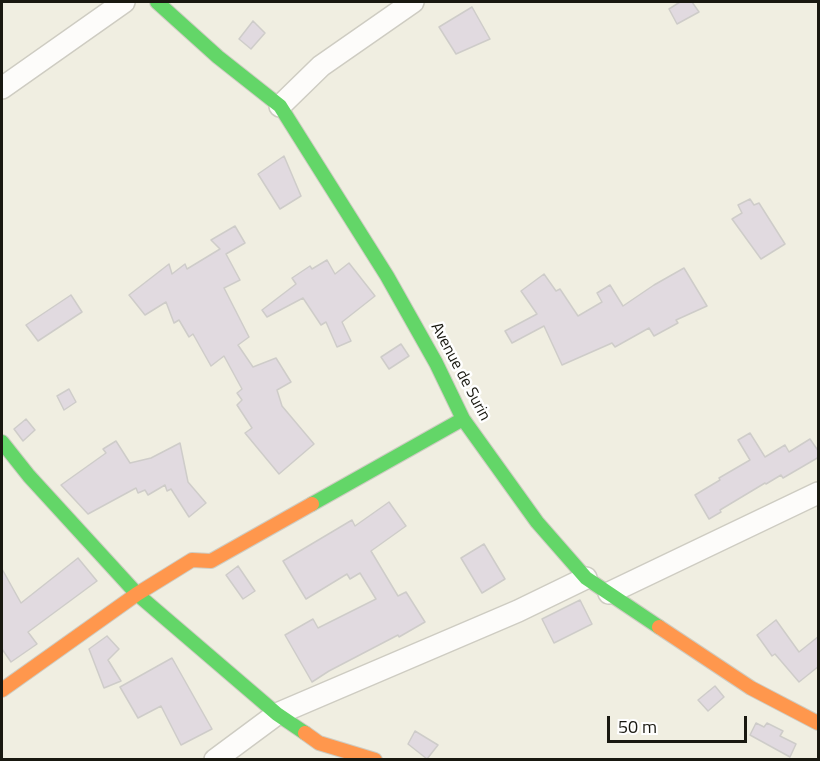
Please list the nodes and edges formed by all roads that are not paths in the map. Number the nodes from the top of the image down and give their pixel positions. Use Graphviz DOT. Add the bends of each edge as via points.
graph roads {
  1 [pos="124,2"];
  2 [pos="157,2"];
  3 [pos="413,2"];
  4 [pos="2,88"];
  5 [pos="280,106"];
  6 [pos="463,419"];
  7 [pos="2,442"];
  8 [pos="819,493"];
  9 [pos="586,578"];
  10 [pos="609,593"];
  11 [pos="137,594"];
  12 [pos="2,690"];
  13 [pos="277,714"];
  14 [pos="819,723"];
  15 [pos="215,759"];
  16 [pos="375,759"];
  1 -- 4 [label="street"];
  2 -- 5 [label="street, Avenue de Surin"];
  3 -- 5 [label="street" via="321,66"];
  5 -- 6 [label="street, Avenue de Surin" via="387,276"];
  6 -- 9 [label="street, Avenue de Surin" via="537,522"];
  6 -- 11 [label="street" via="211,561 192,560"];
  7 -- 11 [label="street"];
  8 -- 10 [label="street"];
  9 -- 10 [label="street, Avenue de Surin"];
  9 -- 13 [label="street"];
  10 -- 14 [label="street, Avenue de Surin" via="751,688"];
  11 -- 12 [label="street"];
  11 -- 13 [label="street"];
  13 -- 15 [label="street"];
  13 -- 16 [label="street" via="319,743"];
}
